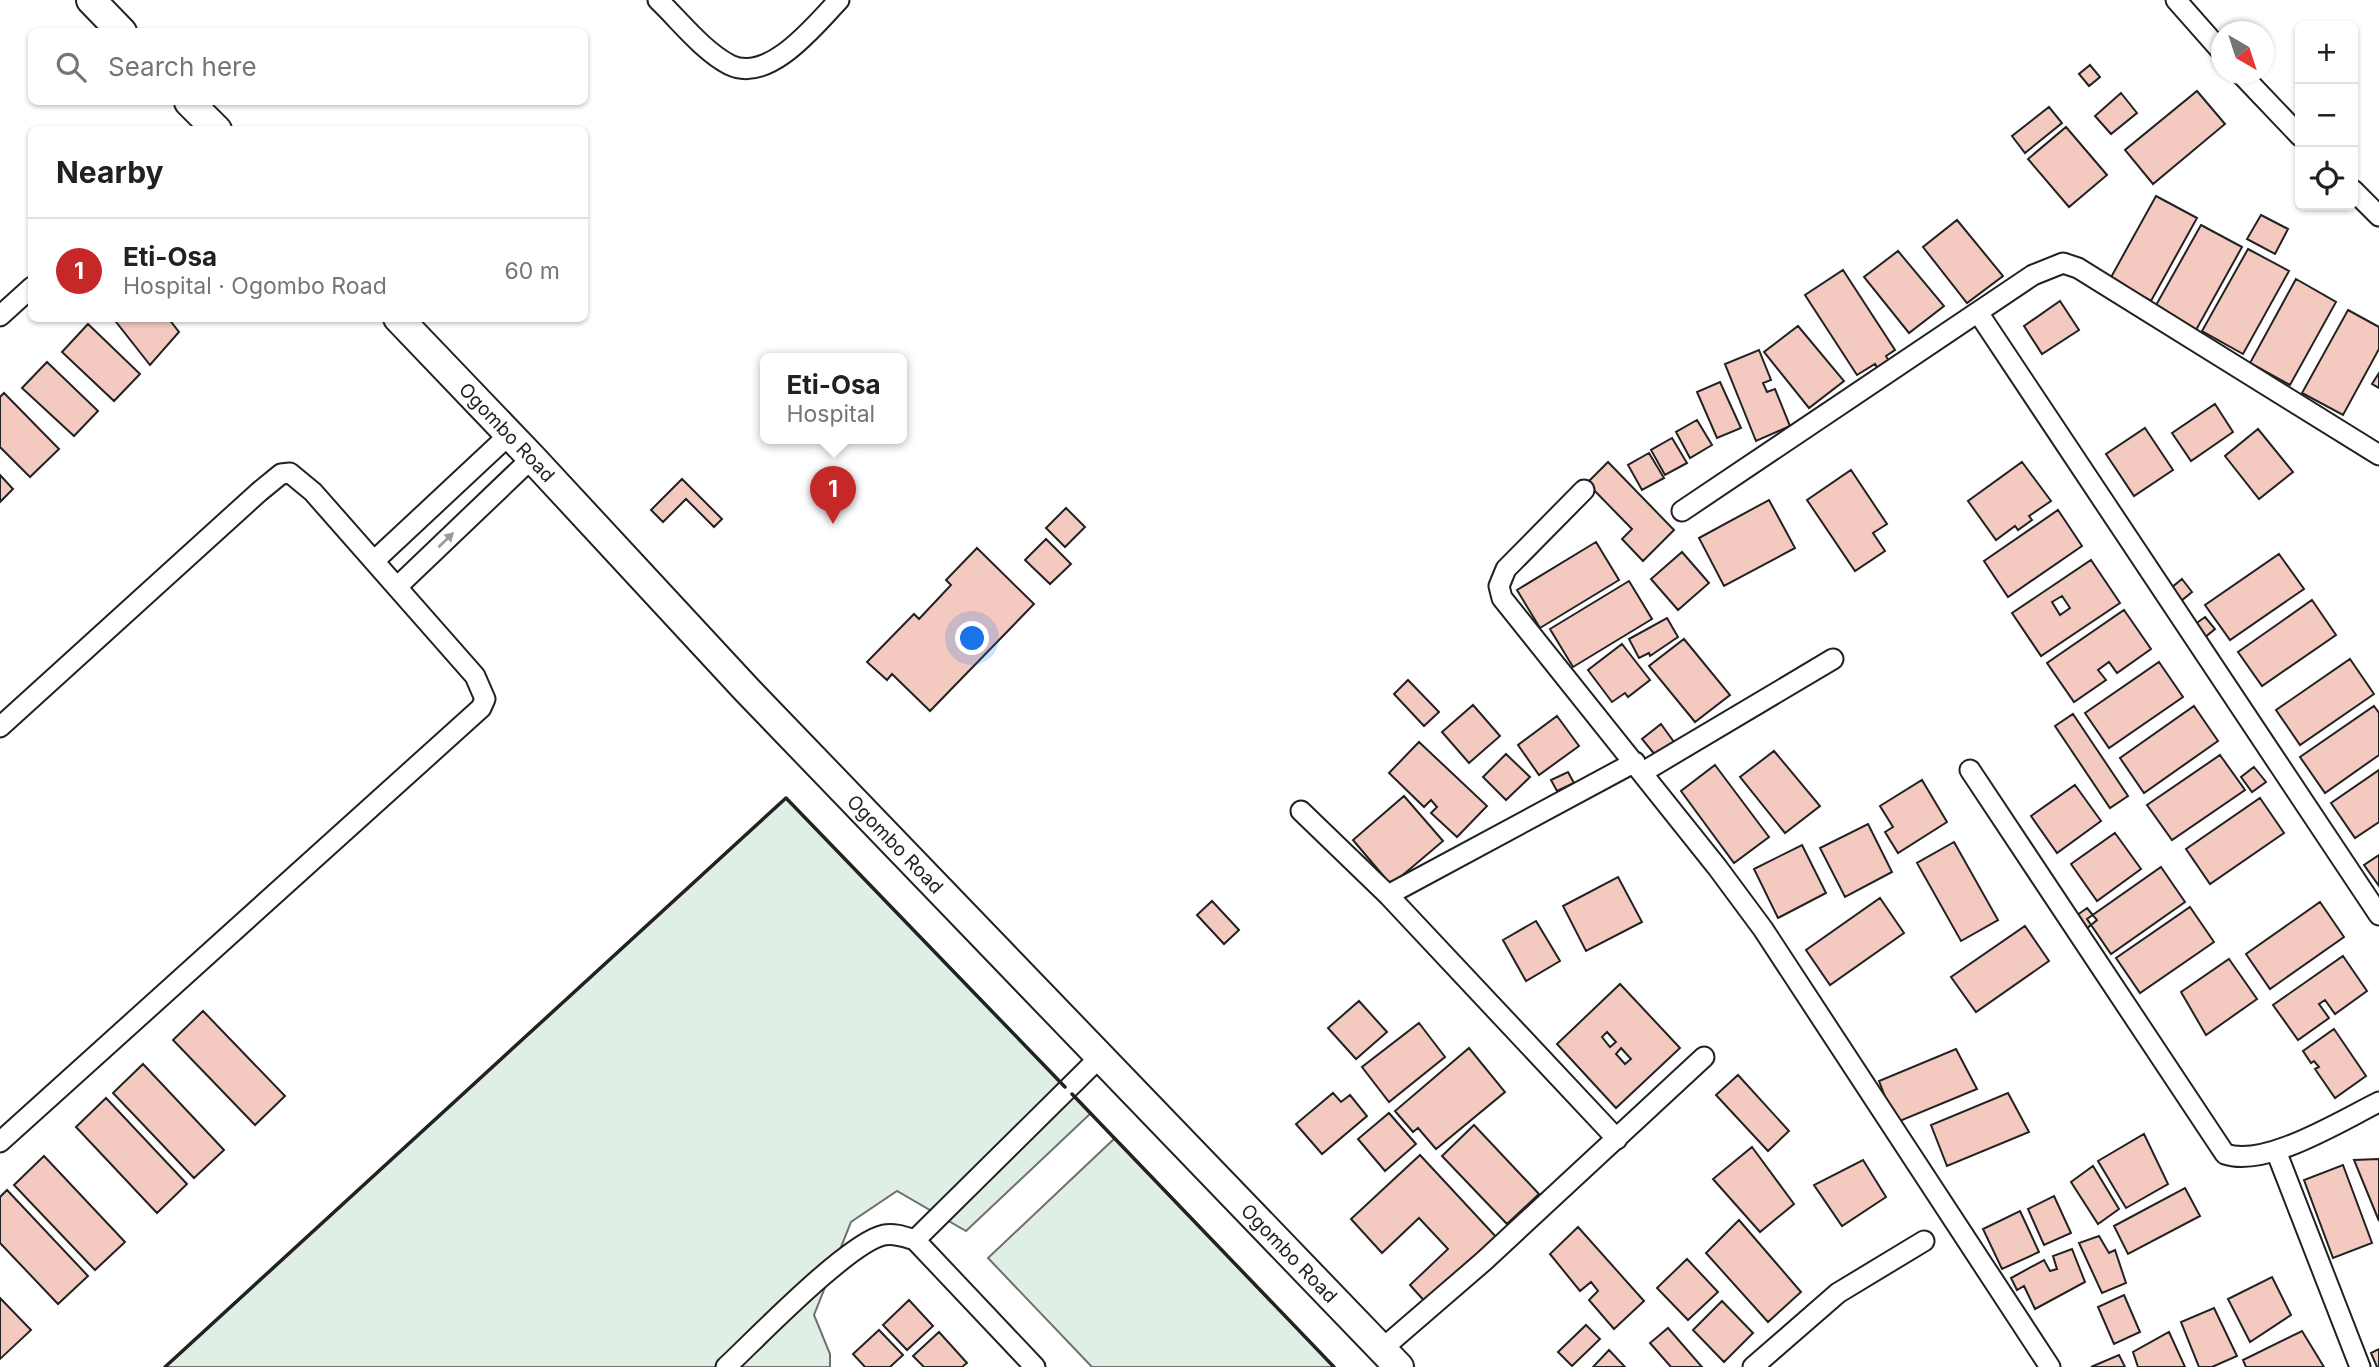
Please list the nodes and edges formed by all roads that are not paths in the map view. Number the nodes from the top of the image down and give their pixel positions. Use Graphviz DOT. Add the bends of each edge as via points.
graph roads {
  1 [pos="91,0"];
  2 [pos="658,0"];
  3 [pos="839,0"];
  4 [pos="2176,0"];
  5 [pos="118,28"];
  6 [pos="2211,40"];
  7 [pos="2251,84"];
  8 [pos="2295,130"];
  9 [pos="2358,195"];
  10 [pos="2379,216"];
  11 [pos="28,291"];
  12 [pos="1979,314"];
  13 [pos="0,316"];
  14 [pos="402,322"];
  15 [pos="509,436"];
  16 [pos="2379,455"];
  17 [pos="532,457"];
  18 [pos="1584,490"];
  19 [pos="1682,511"];
  20 [pos="374,561"];
  21 [pos="397,587"];
  22 [pos="1833,659"];
  23 [pos="0,727"];
  24 [pos="1639,767"];
  25 [pos="1970,770"];
  26 [pos="1301,811"];
  27 [pos="1388,895"];
  28 [pos="2379,915"];
  29 [pos="1101,1056"];
  30 [pos="1704,1057"];
  31 [pos="2379,1102"];
  32 [pos="1617,1139"];
  33 [pos="0,1142"];
  34 [pos="2276,1151"];
  35 [pos="915,1240"];
  36 [pos="1924,1241"];
  37 [pos="1391,1358"];
  38 [pos="726,1367"];
  39 [pos="1035,1367"];
  40 [pos="1753,1367"];
  41 [pos="2050,1367"];
  42 [pos="2360,1367"];
  1 -- 5 [label="main road"];
  2 -- 3 [label="street" via="730,65 744,69 774,61"];
  4 -- 6 [label="street"];
  7 -- 8 [label="street"];
  9 -- 10 [label="street"];
  11 -- 13 [label="street"];
  12 -- 16 [label="street" via="2033,275 2057,264 2070,264"];
  12 -- 19 [label="street"];
  12 -- 28 [label="street"];
  14 -- 15 [label="main road, Ogombo Road"];
  15 -- 17 [label="main road, Ogombo Road"];
  15 -- 20 [label="street"];
  21 -- 17 [label="street, one-way"];
  17 -- 29 [label="main road, Ogombo Road" via="747,690"];
  18 -- 24 [label="street" via="1506,569 1500,592"];
  20 -- 21 [label="street"];
  20 -- 23 [label="street" via="298,477 281,474"];
  21 -- 33 [label="street" via="475,676 485,699 481,708"];
  22 -- 24 [label="street"];
  24 -- 27 [label="street"];
  24 -- 41 [label="street" via="1763,929"];
  25 -- 34 [label="street" via="2220,1150 2231,1157"];
  26 -- 27 [label="street"];
  27 -- 32 [label="street"];
  29 -- 35 [label="street"];
  29 -- 37 [label="main road, Ogombo Road"];
  30 -- 32 [label="street"];
  31 -- 34 [label="street"];
  32 -- 37 [label="street"];
  34 -- 42 [label="street"];
  35 -- 38 [label="street" via="896,1234 863,1244"];
  35 -- 39 [label="street"];
  36 -- 40 [label="street" via="1838,1293"];
}
